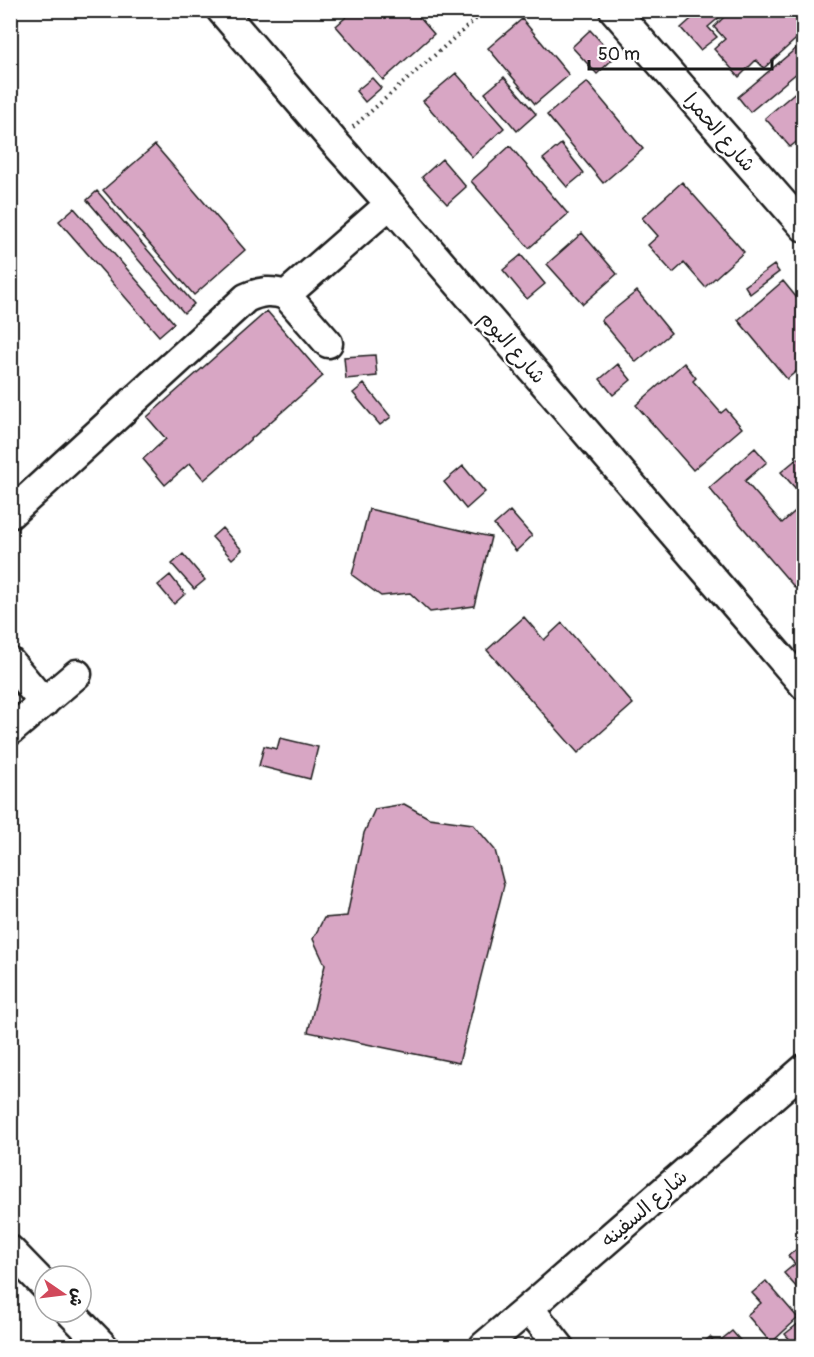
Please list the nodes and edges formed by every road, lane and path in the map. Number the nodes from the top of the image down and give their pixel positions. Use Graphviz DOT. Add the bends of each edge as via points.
graph roads {
  1 [pos="221,10"];
  2 [pos="486,10"];
  3 [pos="614,10"];
  4 [pos="335,143"];
  5 [pos="390,204"];
  6 [pos="804,227"];
  7 [pos="286,295"];
  8 [pos="327,343"];
  9 [pos="10,514"];
  10 [pos="10,663"];
  11 [pos="77,674"];
  12 [pos="801,676"];
  13 [pos="44,702"];
  14 [pos="10,731"];
  15 [pos="804,1069"];
  16 [pos="10,1250"];
  17 [pos="33,1274"];
  18 [pos="530,1308"];
  19 [pos="81,1324"];
  20 [pos="103,1347"];
  21 [pos="484,1347"];
  22 [pos="559,1347"];
  1 -- 4 [label="street, شارع البوم"];
  2 -- 4 [label="path"];
  3 -- 6 [label="street, شارع الحمرا"];
  4 -- 5 [label="street, شارع البوم"];
  5 -- 7 [label="street"];
  5 -- 12 [label="street, شارع البوم"];
  7 -- 8 [label="street"];
  7 -- 9 [label="street" via="266,291 246,298"];
  10 -- 13 [label="street"];
  11 -- 13 [label="street"];
  13 -- 14 [label="street"];
  15 -- 18 [label="street, شارع السفينه"];
  16 -- 17 [label="street"];
  18 -- 21 [label="street, شارع السفينه"];
  18 -- 22 [label="street"];
  19 -- 20 [label="street"];
}
